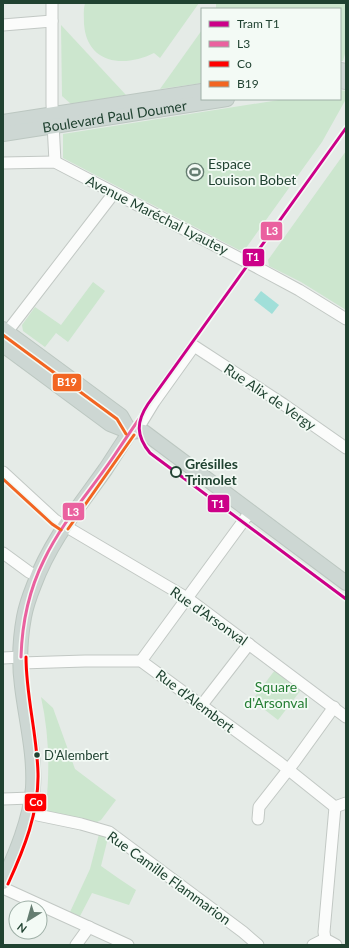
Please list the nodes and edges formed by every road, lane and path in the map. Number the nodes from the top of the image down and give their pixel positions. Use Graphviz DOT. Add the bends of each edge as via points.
graph roads {
  1 [pos="52,3"];
  2 [pos="52,21"];
  3 [pos="3,25"];
  4 [pos="201,91"];
  5 [pos="219,100"];
  6 [pos="53,120"];
  7 [pos="3,122"];
  8 [pos="3,134"];
  9 [pos="55,162"];
  10 [pos="3,163"];
  11 [pos="114,193"];
  12 [pos="346,319"];
  13 [pos="4,336"];
  14 [pos="130,432"];
  15 [pos="346,448"];
  16 [pos="3,472"];
  17 [pos="246,517"];
  18 [pos="64,526"];
  19 [pos="3,553"];
  20 [pos="37,576"];
  21 [pos="346,583"];
  22 [pos="187,598"];
  23 [pos="249,644"];
  24 [pos="3,658"];
  25 [pos="21,660"];
  26 [pos="141,661"];
  27 [pos="201,706"];
  28 [pos="334,708"];
  29 [pos="346,717"];
  30 [pos="288,769"];
  31 [pos="32,798"];
  32 [pos="3,799"];
  33 [pos="341,805"];
  34 [pos="28,813"];
  35 [pos="258,819"];
  36 [pos="4,880"];
  37 [pos="89,927"];
  38 [pos="324,939"];
  39 [pos="76,945"];
  40 [pos="128,945"];
  41 [pos="258,945"];
  42 [pos="313,945"];
  43 [pos="336,945"];
  1 -- 2 [label="street"];
  2 -- 3 [label="street"];
  2 -- 6 [label="street"];
  4 -- 6 [label="main road, Boulevard Paul Doumer"];
  5 -- 6 [label="main road, Boulevard Paul Doumer"];
  6 -- 7 [label="main road, Boulevard Paul Doumer"];
  6 -- 8 [label="main road, Boulevard Paul Doumer"];
  6 -- 9 [label="street"];
  9 -- 10 [label="street, Avenue Maréchal Lyautey"];
  9 -- 11 [label="street, Avenue Maréchal Lyautey"];
  11 -- 12 [label="street, Avenue Maréchal Lyautey" via="260,268"];
  11 -- 13 [label="street"];
  13 -- 14 [label="main road" via="87,399 121,416"];
  14 -- 15 [label="street, Rue Alix de Vergy" via="140,425 194,346"];
  14 -- 17 [label="main road" via="144,432"];
  14 -- 18 [label="main road"];
  16 -- 18 [label="street, Rue d'Arsonval"];
  17 -- 21 [label="main road"];
  17 -- 22 [label="street"];
  18 -- 20 [label="main road"];
  18 -- 22 [label="street, Rue d'Arsonval"];
  19 -- 20 [label="street"];
  20 -- 25 [label="main road" via="24,615"];
  22 -- 23 [label="street, Rue d'Arsonval"];
  22 -- 26 [label="street"];
  23 -- 27 [label="street"];
  23 -- 28 [label="street, Rue d'Arsonval"];
  24 -- 25 [label="street, Rue d'Alembert"];
  25 -- 26 [label="street, Rue d'Alembert"];
  25 -- 31 [label="main road" via="22,685 31,739"];
  26 -- 27 [label="street, Rue d'Alembert"];
  27 -- 30 [label="street, Rue d'Alembert"];
  28 -- 29 [label="street, Rue d'Arsonval"];
  28 -- 30 [label="street"];
  30 -- 33 [label="street, Rue d'Alembert"];
  30 -- 35 [label="street" via="259,808"];
  31 -- 32 [label="street"];
  31 -- 34 [label="main road"];
  33 -- 38 [label="street"];
  34 -- 36 [label="main road"];
  34 -- 41 [label="street, Rue Camille Flammarion" via="109,832"];
  36 -- 37 [label="street"];
  37 -- 39 [label="street"];
  37 -- 40 [label="street"];
  38 -- 42 [label="street"];
  38 -- 43 [label="street"];
}
